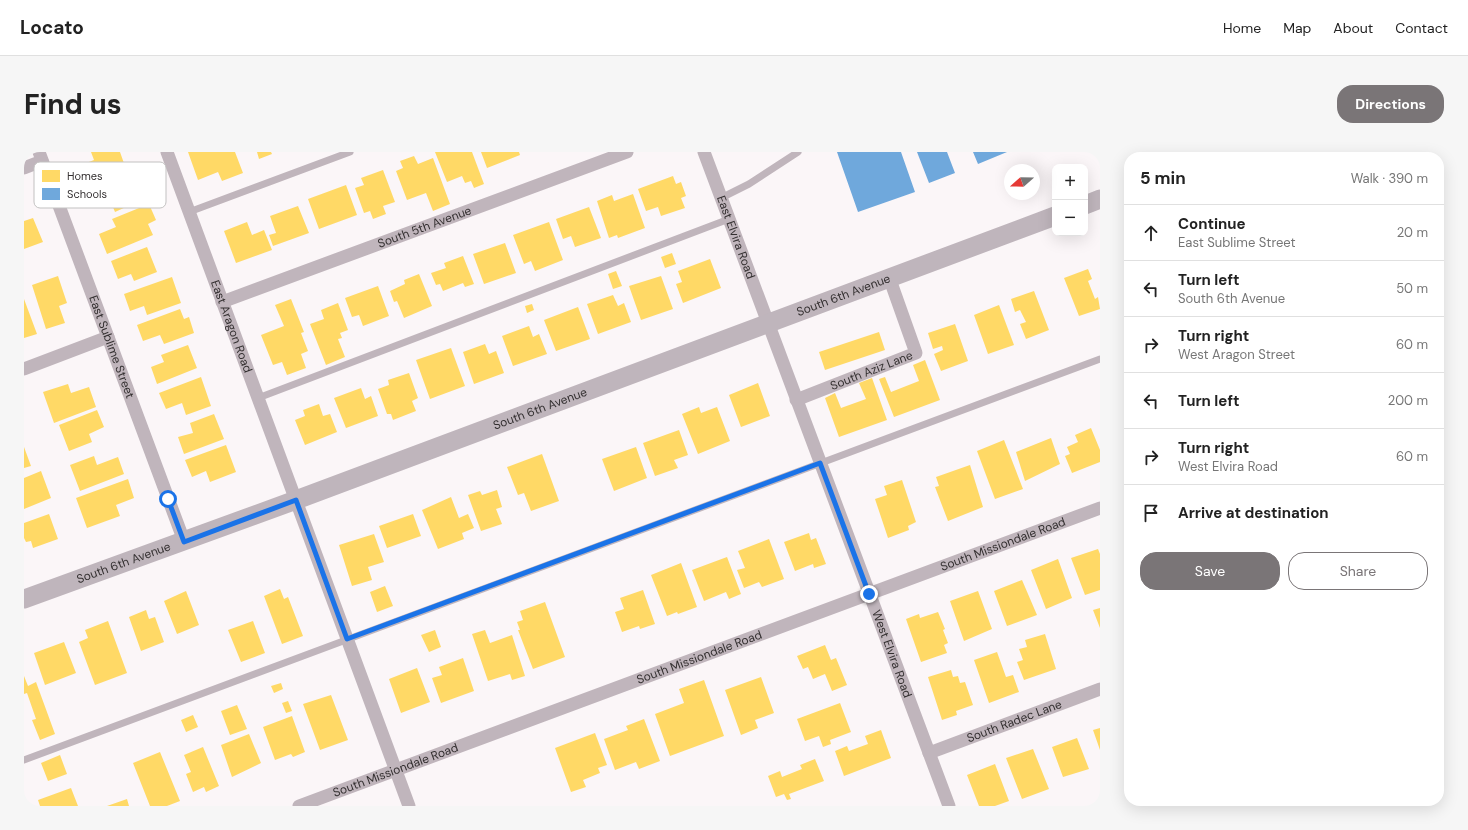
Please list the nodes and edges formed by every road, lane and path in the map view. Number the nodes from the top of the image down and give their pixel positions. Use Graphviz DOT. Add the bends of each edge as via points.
graph roads {
  1 [pos="167,152"];
  2 [pos="350,152"];
  3 [pos="627,152"];
  4 [pos="704,152"];
  5 [pos="798,152"];
  6 [pos="41,157"];
  7 [pos="24,168"];
  8 [pos="721,198"];
  9 [pos="1100,199"];
  10 [pos="1088,204"];
  11 [pos="60,208"];
  12 [pos="189,212"];
  13 [pos="1052,217"];
  14 [pos="729,219"];
  15 [pos="889,277"];
  16 [pos="222,302"];
  17 [pos="767,323"];
  18 [pos="108,337"];
  19 [pos="1100,359"];
  20 [pos="24,369"];
  21 [pos="258,398"];
  22 [pos="796,400"];
  23 [pos="820,463"];
  24 [pos="296,500"];
  25 [pos="1100,508"];
  26 [pos="184,542"];
  27 [pos="869,594"];
  28 [pos="24,599"];
  29 [pos="347,639"];
  30 [pos="1100,689"];
  31 [pos="929,753"];
  32 [pos="24,760"];
  33 [pos="396,770"];
  34 [pos="299,806"];
  35 [pos="409,806"];
  36 [pos="948,806"];
  1 -- 12 [label="street, East Aragon Road"];
  2 -- 12 [label="lane"];
  3 -- 16 [label="street, South 5th Avenue"];
  4 -- 8 [label="street, East Elvira Road"];
  5 -- 8 [label="lane"];
  6 -- 7 [label="street"];
  8 -- 14 [label="street, East Elvira Road"];
  9 -- 10 [label="street"];
  11 -- 18 [label="street, East Sublime Street"];
  12 -- 16 [label="street, East Aragon Road"];
  13 -- 15 [label="street, South 6th Avenue"];
  14 -- 17 [label="street, East Elvira Road"];
  14 -- 21 [label="lane"];
  15 -- 17 [label="street, South 6th Avenue"];
  15 -- 22 [label="street, South Aziz Lane" via="916,353"];
  16 -- 21 [label="street, East Aragon Road"];
  17 -- 22 [label="street, West Elvira Road"];
  17 -- 24 [label="street, South 6th Avenue"];
  18 -- 20 [label="street"];
  18 -- 26 [label="street, East Sublime Street"];
  19 -- 23 [label="lane"];
  21 -- 24 [label="street, East Aragon Road"];
  22 -- 23 [label="street, West Elvira Road"];
  23 -- 27 [label="street, West Elvira Road"];
  23 -- 29 [label="lane"];
  24 -- 26 [label="street, South 6th Avenue"];
  24 -- 29 [label="street, East Aragon Road"];
  25 -- 27 [label="street, South Missiondale Road"];
  26 -- 28 [label="street, South 6th Avenue"];
  27 -- 31 [label="street, West Elvira Road"];
  27 -- 33 [label="street, South Missiondale Road"];
  29 -- 32 [label="lane"];
  29 -- 33 [label="street, East Aragon Road"];
  30 -- 31 [label="street, South Radec Lane"];
  31 -- 36 [label="street, West Elvira Road"];
  33 -- 34 [label="street, South Missiondale Road"];
  33 -- 35 [label="street, East Aragon Road"];
}
